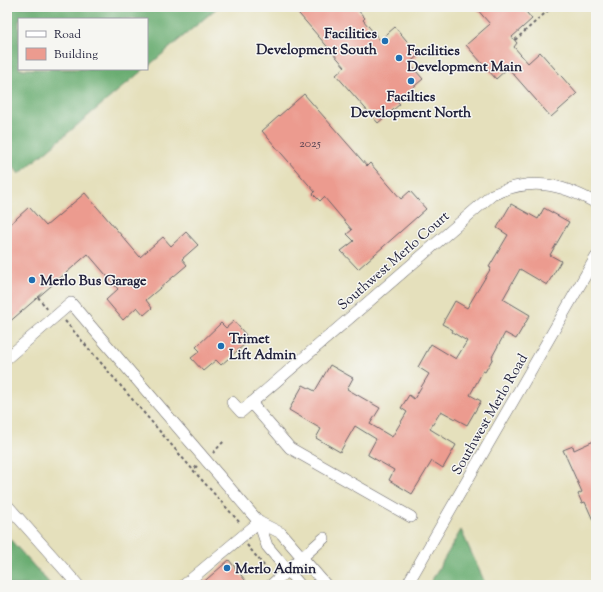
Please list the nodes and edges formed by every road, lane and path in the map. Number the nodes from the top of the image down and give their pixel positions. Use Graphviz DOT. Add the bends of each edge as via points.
graph roads {
  1 [pos="551,8"];
  2 [pos="515,40"];
  3 [pos="596,203"];
  4 [pos="596,257"];
  5 [pos="38,298"];
  6 [pos="56,316"];
  7 [pos="7,358"];
  8 [pos="232,402"];
  9 [pos="251,403"];
  10 [pos="225,440"];
  11 [pos="223,443"];
  12 [pos="193,470"];
  13 [pos="7,505"];
  14 [pos="411,517"];
  15 [pos="259,522"];
  16 [pos="324,538"];
  17 [pos="246,544"];
  18 [pos="302,558"];
  19 [pos="287,571"];
  20 [pos="270,574"];
  21 [pos="78,585"];
  22 [pos="184,585"];
  23 [pos="271,585"];
  24 [pos="300,585"];
  25 [pos="326,585"];
  26 [pos="407,585"];
  1 -- 2 [label="path"];
  3 -- 9 [label="street, Southwest Merlo Court" via="572,191 539,184 521,184 492,195"];
  4 -- 26 [label="street, Southwest Merlo Road"];
  5 -- 6 [label="path"];
  6 -- 7 [label="street"];
  6 -- 12 [label="path" via="66,321"];
  6 -- 15 [label="street" via="71,303"];
  8 -- 9 [label="street, Southwest Merlo Court" via="241,412"];
  9 -- 14 [label="street" via="290,448"];
  10 -- 11 [label="path"];
  13 -- 21 [label="street"];
  15 -- 18 [label="street" via="280,533"];
  15 -- 19 [label="street" via="267,546"];
  15 -- 22 [label="street"];
  16 -- 18 [label="street"];
  17 -- 20 [label="path"];
  18 -- 19 [label="street"];
  18 -- 25 [label="street"];
  19 -- 23 [label="street"];
  19 -- 24 [label="street"];
}
